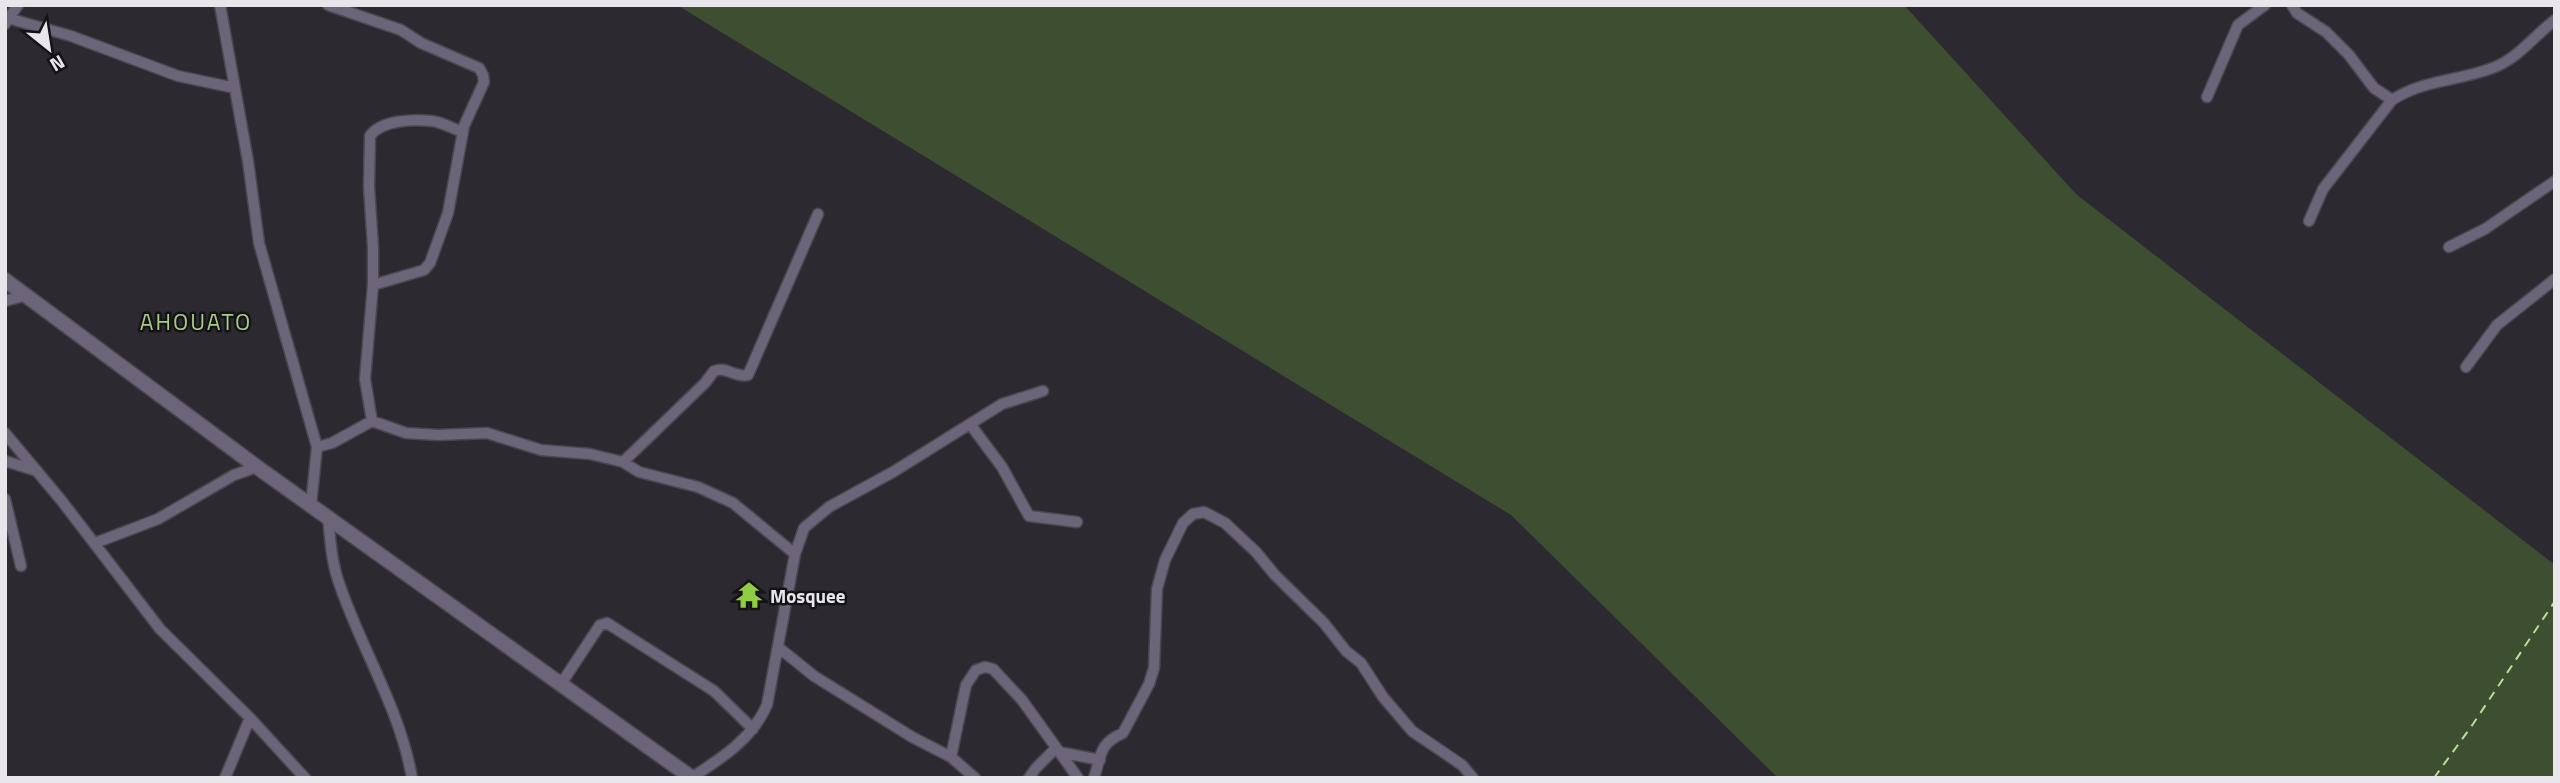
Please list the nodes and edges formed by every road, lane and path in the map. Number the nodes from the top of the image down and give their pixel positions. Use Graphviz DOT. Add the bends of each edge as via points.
graph roads {
  1 [pos="18,5"];
  2 [pos="220,5"];
  3 [pos="328,5"];
  4 [pos="2265,5"];
  5 [pos="2292,5"];
  6 [pos="2555,20"];
  7 [pos="8,22"];
  8 [pos="235,89"];
  9 [pos="2207,97"];
  10 [pos="2392,100"];
  11 [pos="463,132"];
  12 [pos="2555,181"];
  13 [pos="818,214"];
  14 [pos="2309,221"];
  15 [pos="2449,247"];
  16 [pos="5,279"];
  17 [pos="2555,279"];
  18 [pos="373,285"];
  19 [pos="27,295"];
  20 [pos="5,301"];
  21 [pos="2466,367"];
  22 [pos="1043,391"];
  23 [pos="372,421"];
  24 [pos="970,424"];
  25 [pos="5,433"];
  26 [pos="317,447"];
  27 [pos="5,461"];
  28 [pos="623,462"];
  29 [pos="257,467"];
  30 [pos="37,471"];
  31 [pos="5,499"];
  32 [pos="311,505"];
  33 [pos="328,516"];
  34 [pos="1077,523"];
  35 [pos="94,543"];
  36 [pos="795,554"];
  37 [pos="21,566"];
  38 [pos="778,647"];
  39 [pos="561,684"];
  40 [pos="250,718"];
  41 [pos="754,729"];
  42 [pos="1058,750"];
  43 [pos="951,757"];
  44 [pos="1100,760"];
  45 [pos="225,778"];
  46 [pos="305,778"];
  47 [pos="412,778"];
  48 [pos="691,778"];
  49 [pos="975,778"];
  50 [pos="1029,778"];
  51 [pos="1079,778"];
  52 [pos="1094,778"];
  53 [pos="1474,778"];
  1 -- 7 [label="street"];
  2 -- 8 [label="street"];
  3 -- 11 [label="street" via="401,30 479,68 484,82"];
  4 -- 9 [label="street" via="2238,25"];
  5 -- 10 [label="street" via="2326,32 2374,88"];
  6 -- 10 [label="street" via="2504,63 2424,84"];
  7 -- 8 [label="street" via="71,36 178,76"];
  8 -- 26 [label="street" via="259,243"];
  10 -- 14 [label="street" via="2323,189"];
  11 -- 18 [label="street" via="448,213 430,263 424,270"];
  11 -- 18 [label="street" via="433,121 408,121 374,130 370,136"];
  12 -- 15 [label="street" via="2492,225"];
  13 -- 28 [label="street" via="748,374 740,376 724,369 714,372"];
  16 -- 19 [label="street"];
  17 -- 21 [label="street" via="2497,325"];
  18 -- 23 [label="street" via="365,379"];
  19 -- 20 [label="street"];
  19 -- 29 [label="street"];
  22 -- 24 [label="street" via="1002,404"];
  23 -- 26 [label="street"];
  23 -- 28 [label="street" via="406,433 487,433 541,450"];
  24 -- 34 [label="street" via="1002,467 1029,516"];
  24 -- 36 [label="street" via="812,519 804,527"];
  25 -- 30 [label="street"];
  26 -- 32 [label="street"];
  27 -- 30 [label="street"];
  28 -- 36 [label="street" via="639,472 698,487 733,503"];
  29 -- 32 [label="street"];
  29 -- 35 [label="street" via="234,475 158,519"];
  30 -- 35 [label="street"];
  31 -- 37 [label="street"];
  32 -- 33 [label="street"];
  33 -- 39 [label="street"];
  33 -- 47 [label="street" via="337,577 407,750"];
  35 -- 40 [label="street" via="160,629"];
  36 -- 38 [label="street"];
  38 -- 41 [label="street" via="767,705"];
  38 -- 43 [label="street" via="814,676"];
  39 -- 41 [label="street" via="600,625 607,623 714,691"];
  39 -- 48 [label="street"];
  40 -- 45 [label="street"];
  40 -- 46 [label="street"];
  41 -- 48 [label="street"];
  42 -- 43 [label="street" via="1022,700 993,669 985,667 970,676 966,685"];
  42 -- 44 [label="street"];
  42 -- 50 [label="street"];
  42 -- 51 [label="street"];
  43 -- 49 [label="street"];
  44 -- 52 [label="street"];
  44 -- 53 [label="street" via="1109,739 1124,733 1149,684 1154,667 1157,589 1165,560 1183,523 1193,514 1205,512 1241,537 1362,663 1412,731"];
}
